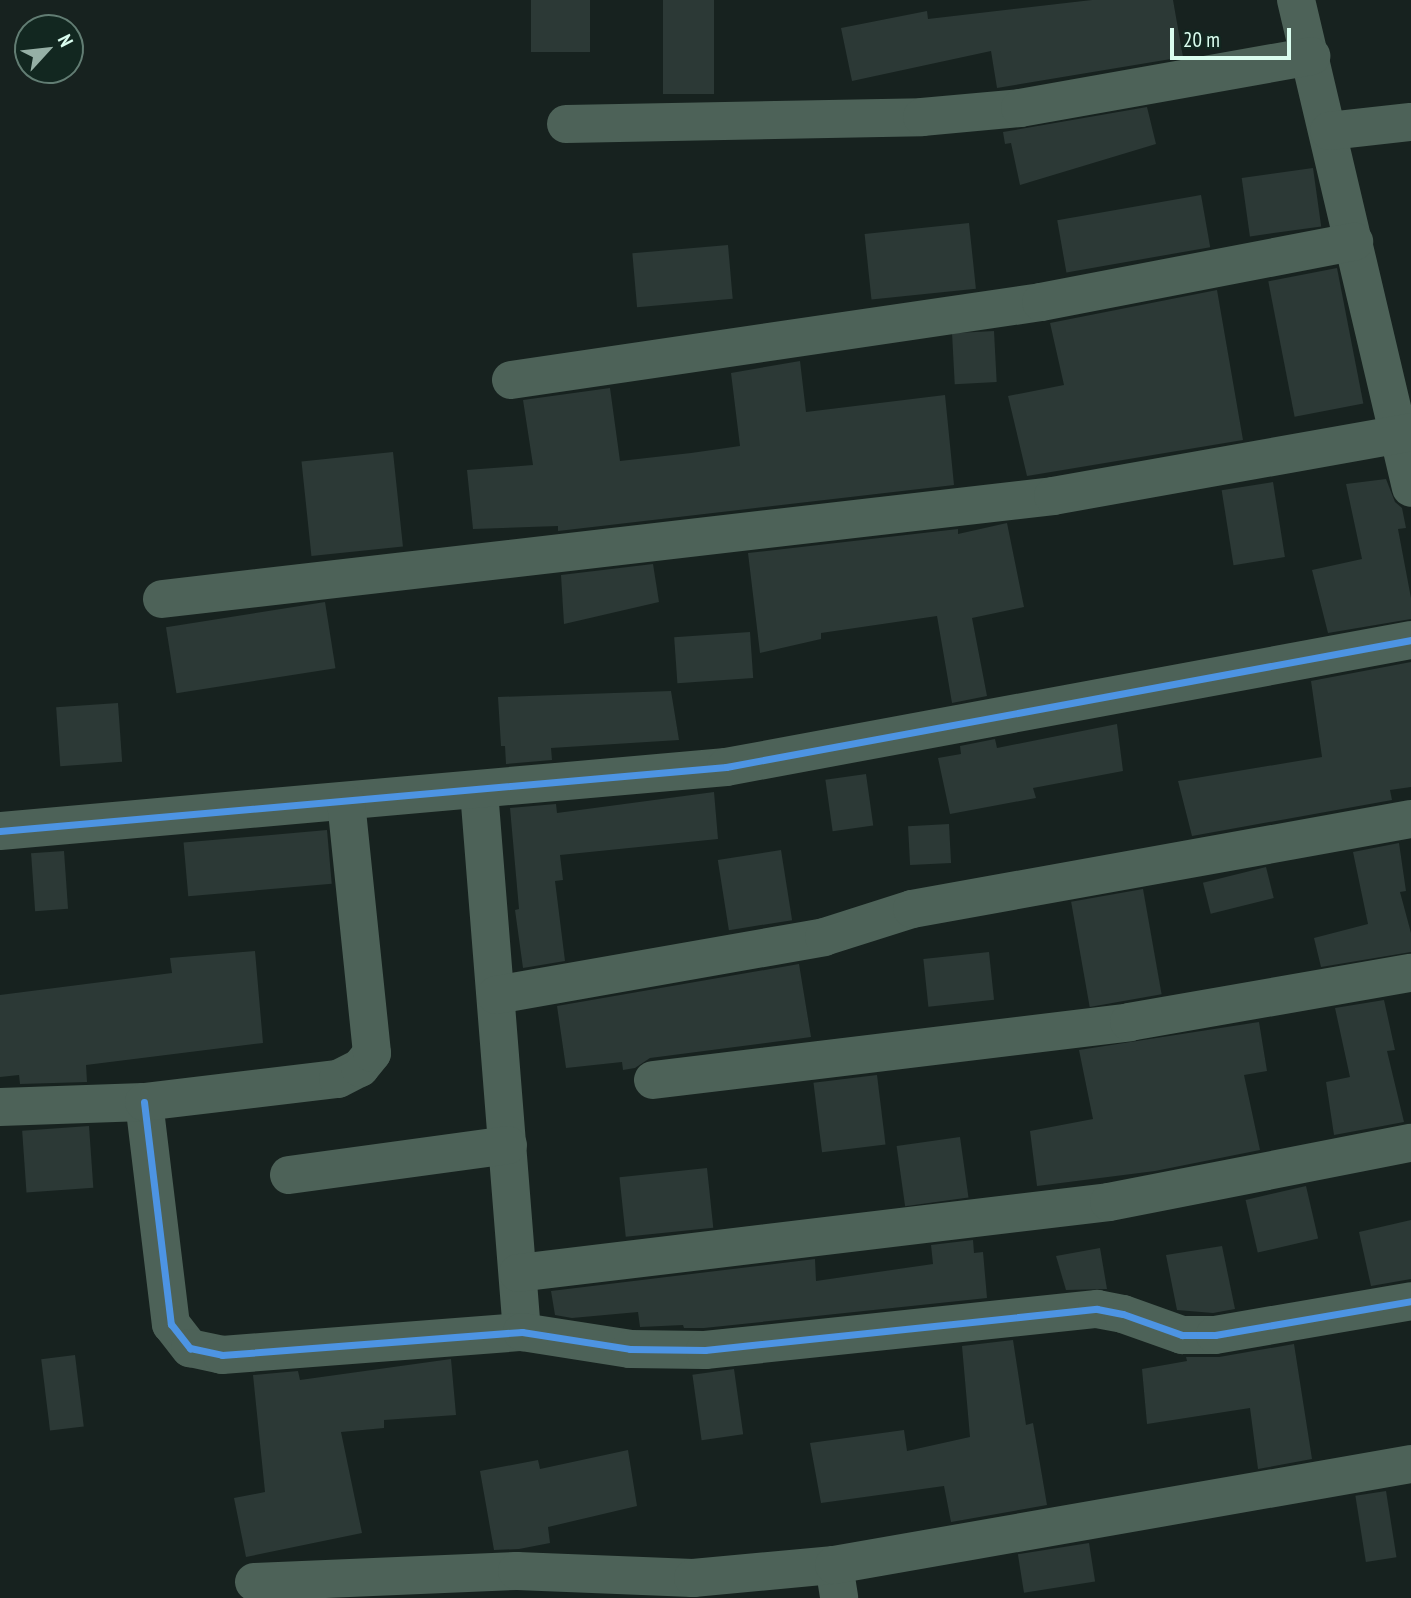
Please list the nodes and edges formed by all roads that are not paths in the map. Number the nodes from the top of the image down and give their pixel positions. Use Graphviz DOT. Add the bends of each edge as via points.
graph roads {
  1 [pos="1296,0"];
  2 [pos="1311,56"];
  3 [pos="1411,122"];
  4 [pos="566,124"];
  5 [pos="1329,131"];
  6 [pos="1354,242"];
  7 [pos="511,380"];
  8 [pos="1404,433"];
  9 [pos="1411,488"];
  10 [pos="162,599"];
  11 [pos="1411,640"];
  12 [pos="479,791"];
  13 [pos="346,803"];
  14 [pos="1411,820"];
  15 [pos="0,831"];
  16 [pos="1411,973"];
  17 [pos="496,995"];
  18 [pos="653,1080"];
  19 [pos="144,1102"];
  20 [pos="0,1107"];
  21 [pos="1411,1143"];
  22 [pos="508,1145"];
  23 [pos="289,1175"];
  24 [pos="518,1273"];
  25 [pos="1411,1301"];
  26 [pos="522,1332"];
  27 [pos="1411,1464"];
  28 [pos="254,1582"];
  29 [pos="836,1582"];
  1 -- 2 [label="street"];
  2 -- 4 [label="street" via="1020,108 922,117"];
  2 -- 5 [label="street"];
  3 -- 5 [label="street"];
  5 -- 6 [label="street"];
  6 -- 7 [label="street" via="1041,302"];
  6 -- 8 [label="street"];
  8 -- 9 [label="street"];
  8 -- 10 [label="street" via="1053,496"];
  11 -- 12 [label="street" via="726,767"];
  12 -- 13 [label="street"];
  12 -- 17 [label="street"];
  13 -- 15 [label="street"];
  13 -- 19 [label="street" via="372,1053 360,1068 338,1079"];
  14 -- 17 [label="street" via="912,909 824,937"];
  16 -- 18 [label="street" via="1129,1022"];
  17 -- 22 [label="street"];
  19 -- 20 [label="street"];
  19 -- 26 [label="street" via="171,1324 190,1348 222,1355"];
  21 -- 24 [label="street" via="1109,1202"];
  22 -- 23 [label="street"];
  22 -- 24 [label="street"];
  24 -- 26 [label="street"];
  25 -- 26 [label="street" via="1215,1335 1182,1335 1097,1309 705,1350 630,1349"];
  27 -- 29 [label="street"];
  28 -- 29 [label="street" via="517,1572"];
}
